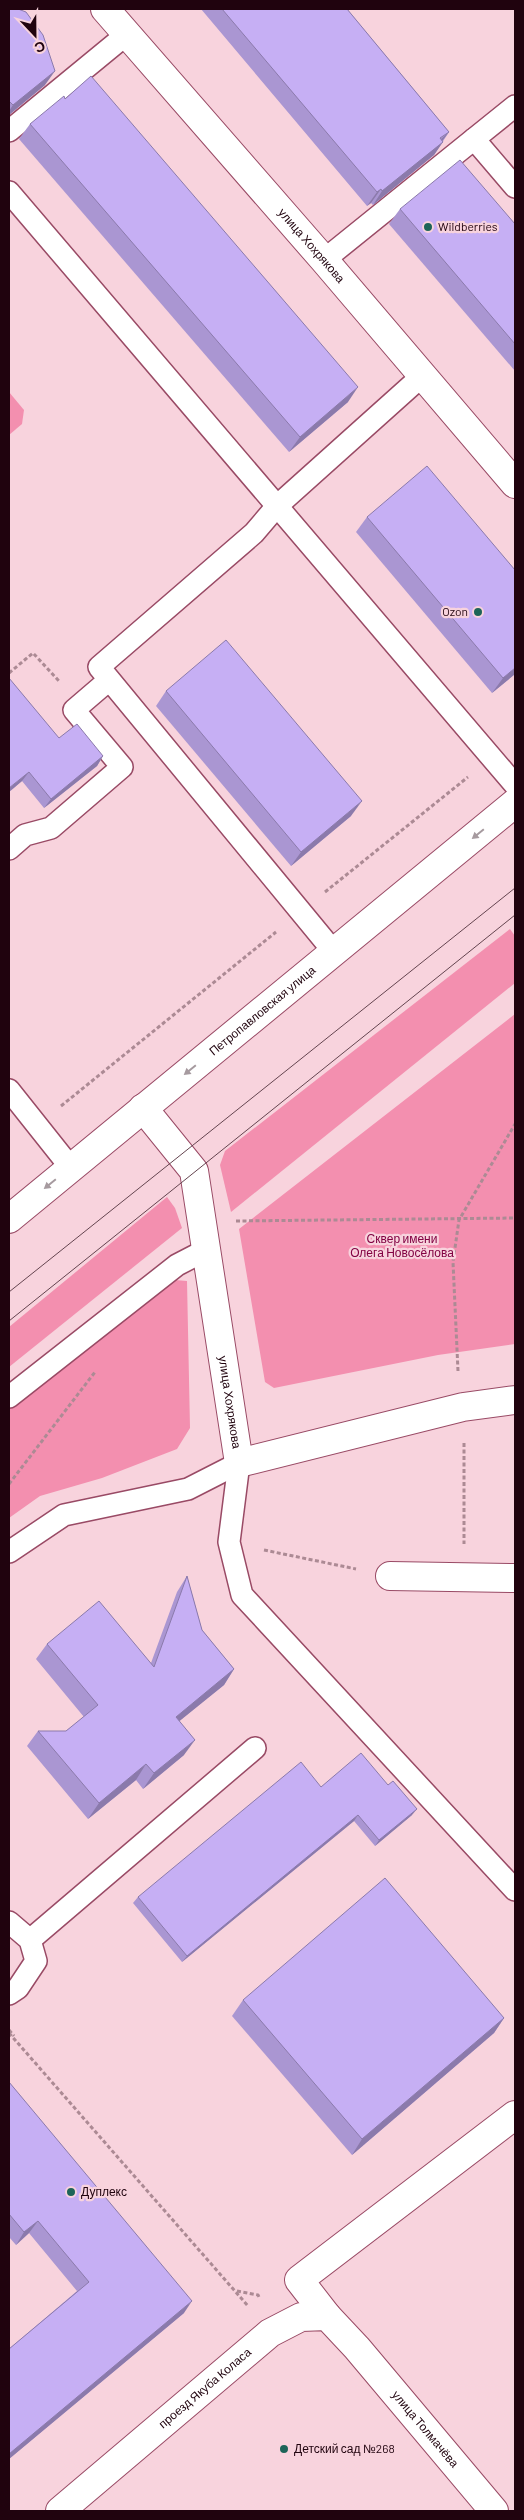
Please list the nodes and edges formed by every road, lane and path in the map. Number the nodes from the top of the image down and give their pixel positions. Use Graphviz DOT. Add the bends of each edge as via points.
graph roads {
  1 [pos="105,9"];
  2 [pos="127,34"];
  3 [pos="515,106"];
  4 [pos="9,131"];
  5 [pos="460,141"];
  6 [pos="515,187"];
  7 [pos="9,192"];
  8 [pos="324,260"];
  9 [pos="422,376"];
  10 [pos="515,484"];
  11 [pos="277,506"];
  12 [pos="9,674"];
  13 [pos="110,680"];
  14 [pos="80,705"];
  15 [pos="492,757"];
  16 [pos="515,785"];
  17 [pos="515,803"];
  18 [pos="9,849"];
  19 [pos="301,912"];
  20 [pos="334,952"];
  21 [pos="9,1090"];
  22 [pos="143,1108"];
  23 [pos="515,1124"];
  24 [pos="37,1125"];
  25 [pos="71,1168"];
  26 [pos="515,1218"];
  27 [pos="9,1219"];
  28 [pos="460,1220"];
  29 [pos="233,1221"];
  30 [pos="204,1251"];
  31 [pos="99,1368"];
  32 [pos="458,1371"];
  33 [pos="9,1397"];
  34 [pos="515,1400"];
  35 [pos="464,1442"];
  36 [pos="239,1463"];
  37 [pos="9,1484"];
  38 [pos="229,1542"];
  39 [pos="464,1549"];
  40 [pos="9,1552"];
  41 [pos="390,1576"];
  42 [pos="515,1578"];
  43 [pos="255,1748"];
  44 [pos="515,1890"];
  45 [pos="9,1922"];
  46 [pos="30,1940"];
  47 [pos="9,1994"];
  48 [pos="9,2032"];
  49 [pos="515,2115"];
  50 [pos="327,2316"];
  51 [pos="60,2511"];
  52 [pos="494,2511"];
  1 -- 2 [label="street, улица Хохрякова"];
  2 -- 4 [label="lane"];
  2 -- 8 [label="street, улица Хохрякова"];
  3 -- 5 [label="lane"];
  5 -- 6 [label="lane"];
  5 -- 8 [label="lane"];
  7 -- 11 [label="lane"];
  8 -- 9 [label="street, улица Хохрякова"];
  9 -- 10 [label="street, улица Хохрякова"];
  9 -- 11 [label="lane"];
  11 -- 13 [label="lane" via="254,533 99,667"];
  11 -- 15 [label="lane"];
  12 -- 14 [label="path" via="33,653"];
  13 -- 14 [label="lane"];
  13 -- 19 [label="lane"];
  14 -- 18 [label="lane" via="74,710 122,767 51,828 25,836"];
  15 -- 16 [label="lane"];
  15 -- 19 [label="path"];
  17 -- 20 [label="street, Петропавловская улица, one-way"];
  19 -- 20 [label="lane"];
  19 -- 24 [label="path"];
  20 -- 22 [label="street, Петропавловская улица, one-way"];
  21 -- 24 [label="lane"];
  22 -- 25 [label="street, Петропавловская улица"];
  22 -- 30 [label="street, улица Хохрякова" via="194,1171"];
  23 -- 28 [label="path"];
  24 -- 25 [label="lane"];
  25 -- 27 [label="street, Петропавловская улица, one-way"];
  26 -- 28 [label="path"];
  28 -- 29 [label="path"];
  28 -- 32 [label="path" via="453,1262"];
  30 -- 33 [label="lane" via="177,1265"];
  30 -- 36 [label="street, улица Хохрякова"];
  31 -- 37 [label="path"];
  34 -- 36 [label="street, улица Хохрякова" via="463,1407"];
  35 -- 39 [label="path"];
  36 -- 38 [label="lane"];
  36 -- 40 [label="lane" via="188,1489 64,1515"];
  38 -- 41 [label="path"];
  38 -- 44 [label="lane" via="242,1595"];
  41 -- 42 [label="street"];
  43 -- 46 [label="lane"];
  45 -- 46 [label="lane"];
  46 -- 47 [label="lane" via="36,1960 18,1988"];
  48 -- 48 [label="path" via="235,2290"];
  49 -- 50 [label="street" via="299,2280"];
  50 -- 51 [label="street, проезд Якуба Коласа" via="301,2317 270,2333"];
  50 -- 52 [label="street, улица Толмачёва"];
}
